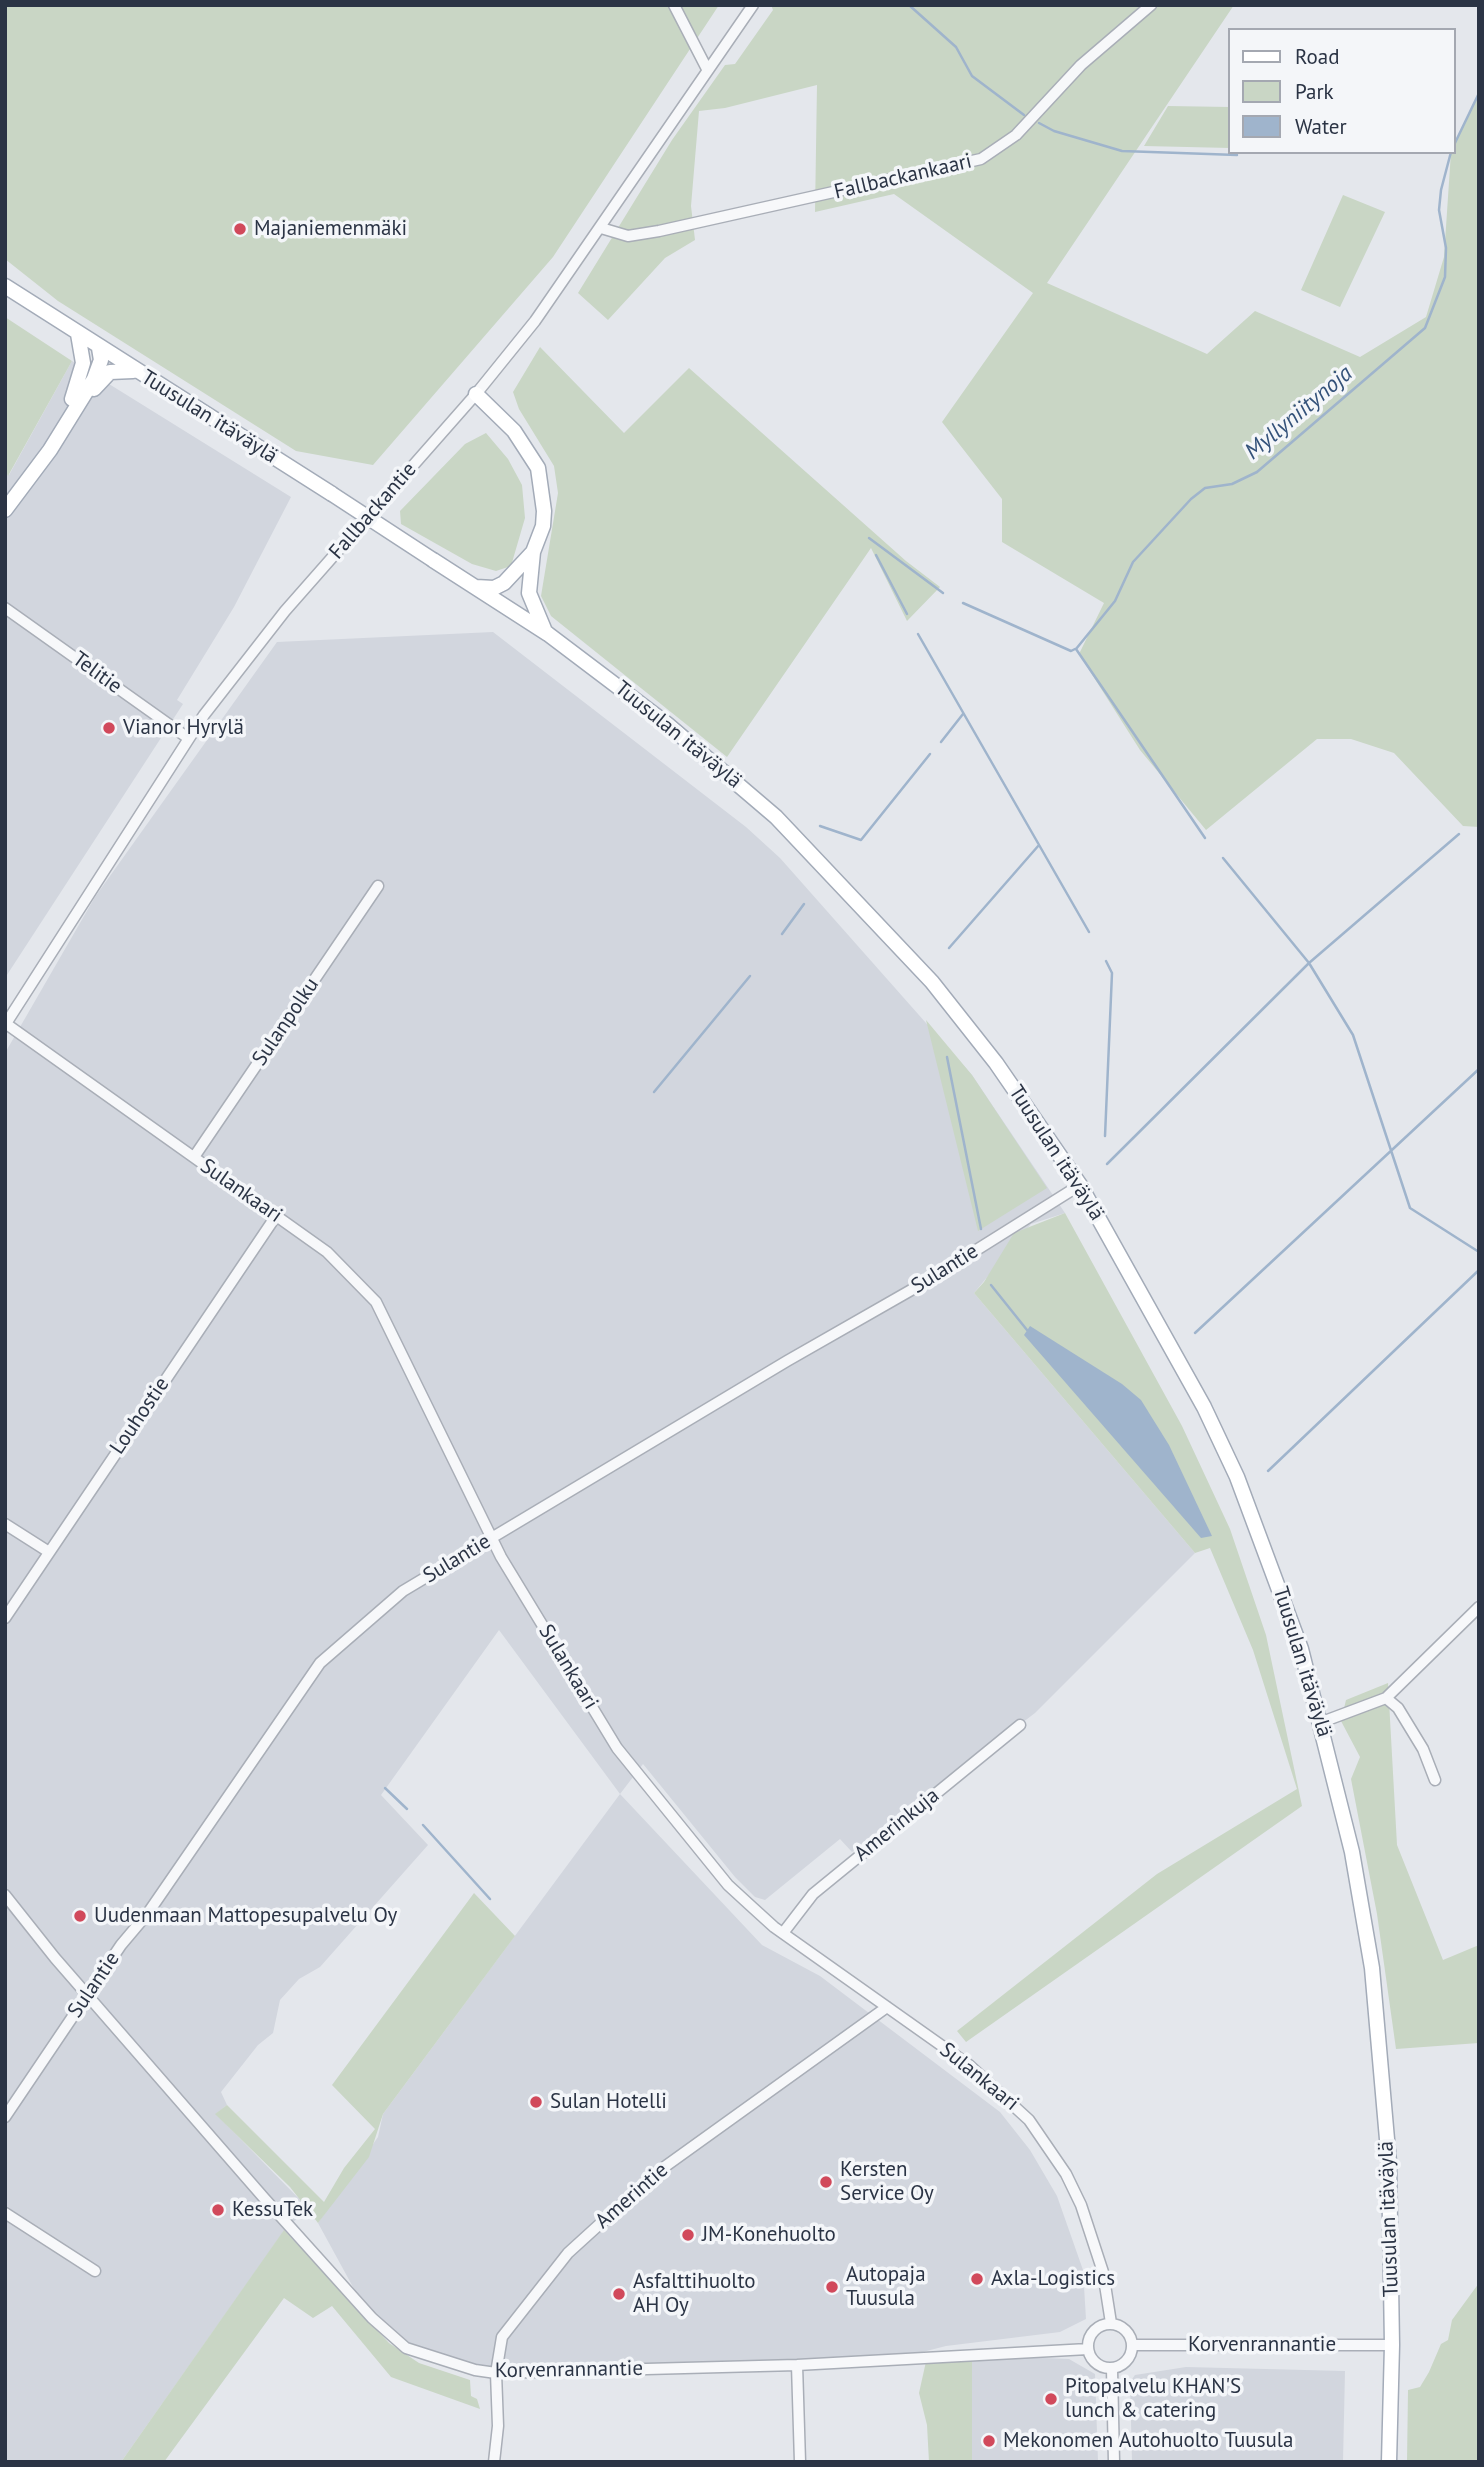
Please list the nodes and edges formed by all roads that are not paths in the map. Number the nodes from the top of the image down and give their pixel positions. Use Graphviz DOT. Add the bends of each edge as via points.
graph roads {
  1 [pos="674,5"];
  2 [pos="753,5"];
  3 [pos="1151,5"];
  4 [pos="707,69"];
  5 [pos="601,228"];
  6 [pos="5,286"];
  7 [pos="78,334"];
  8 [pos="99,348"];
  9 [pos="138,372"];
  10 [pos="476,394"];
  11 [pos="36,469"];
  12 [pos="5,510"];
  13 [pos="533,552"];
  14 [pos="474,587"];
  15 [pos="5,608"];
  16 [pos="548,634"];
  17 [pos="188,738"];
  18 [pos="378,886"];
  19 [pos="6,1024"];
  20 [pos="194,1157"];
  21 [pos="1080,1185"];
  22 [pos="276,1216"];
  23 [pos="5,1524"];
  24 [pos="493,1537"];
  25 [pos="49,1552"];
  26 [pos="1479,1607"];
  27 [pos="5,1618"];
  28 [pos="1386,1698"];
  29 [pos="1322,1722"];
  30 [pos="1020,1725"];
  31 [pos="1435,1780"];
  32 [pos="5,1895"];
  33 [pos="783,1933"];
  34 [pos="87,1995"];
  35 [pos="887,2007"];
  36 [pos="5,2117"];
  37 [pos="5,2213"];
  38 [pos="94,2271"];
  39 [pos="1111,2323"];
  40 [pos="1132,2345"];
  41 [pos="1392,2345"];
  42 [pos="1088,2349"];
  43 [pos="797,2365"];
  44 [pos="1112,2369"];
  45 [pos="496,2373"];
  46 [pos="494,2462"];
  47 [pos="800,2462"];
  48 [pos="1114,2462"];
  49 [pos="1390,2462"];
  1 -- 4 [label="street"];
  2 -- 4 [label="street, Fallbackantie"];
  3 -- 5 [label="street, Fallbackankaari" via="1081,65 1016,135 981,159 659,231 628,236"];
  4 -- 5 [label="street, Fallbackantie"];
  5 -- 10 [label="street, Fallbackantie"];
  6 -- 7 [label="main road, Tuusulan itäväylä"];
  7 -- 8 [label="main road, Tuusulan itäväylä"];
  7 -- 11 [label="main road" via="81,376"];
  8 -- 9 [label="main road, Tuusulan itäväylä"];
  8 -- 11 [label="main road" via="101,359 94,379"];
  9 -- 11 [label="main road" via="115,370 102,379"];
  9 -- 14 [label="main road, Tuusulan itäväylä, bridge"];
  10 -- 13 [label="main road" via="514,431 538,468 544,512"];
  10 -- 17 [label="street, Fallbackantie" via="285,611"];
  11 -- 12 [label="main road"];
  13 -- 14 [label="main road" via="504,583 494,588"];
  13 -- 16 [label="main road" via="529,593"];
  14 -- 16 [label="main road, Tuusulan itäväylä"];
  15 -- 17 [label="street, Telitie"];
  16 -- 21 [label="main road, Tuusulan itäväylä" via="677,733 776,817 840,880 932,982 996,1063"];
  17 -- 19 [label="street, Fallbackantie"];
  18 -- 20 [label="street, Sulanpolku"];
  19 -- 20 [label="street, Sulankaari"];
  20 -- 22 [label="street, Sulankaari"];
  21 -- 24 [label="street, Sulantie" via="927,1281"];
  21 -- 29 [label="main road, Tuusulan itäväylä" via="1160,1323 1237,1477 1277,1579"];
  22 -- 24 [label="street, Sulankaari" via="327,1252 376,1302"];
  22 -- 25 [label="street, Louhostie"];
  23 -- 25 [label="street"];
  24 -- 33 [label="street, Sulankaari" via="617,1748 728,1885"];
  24 -- 34 [label="street, Sulantie" via="403,1591 320,1663"];
  25 -- 27 [label="street, Louhostie"];
  26 -- 28 [label="street"];
  28 -- 29 [label="street"];
  28 -- 31 [label="street" via="1398,1708 1423,1749"];
  29 -- 41 [label="main road, Tuusulan itäväylä" via="1372,1968 1389,2162"];
  30 -- 33 [label="street, Amerinkuja" via="813,1894"];
  32 -- 34 [label="street, Korvenrannantie"];
  33 -- 35 [label="street, Sulankaari"];
  34 -- 36 [label="street, Sulantie"];
  34 -- 45 [label="street, Korvenrannantie" via="372,2318 406,2348"];
  35 -- 39 [label="street, Sulankaari" via="1013,2102 1045,2141 1066,2174 1094,2237"];
  35 -- 45 [label="street, Amerintie" via="656,2173 568,2253 502,2337"];
  37 -- 38 [label="street"];
  39 -- 40 [label="street" via="1128,2332"];
  39 -- 42 [label="street" via="1096,2328"];
  40 -- 41 [label="street, Korvenrannantie"];
  40 -- 44 [label="street" via="1129,2358"];
  41 -- 49 [label="main road, Tuusulan itäväylä"];
  42 -- 43 [label="street, Korvenrannantie"];
  42 -- 44 [label="street" via="1094,2361"];
  43 -- 45 [label="street, Korvenrannantie"];
  43 -- 47 [label="street"];
  44 -- 48 [label="street"];
  45 -- 46 [label="street, Amerintie"];
}
